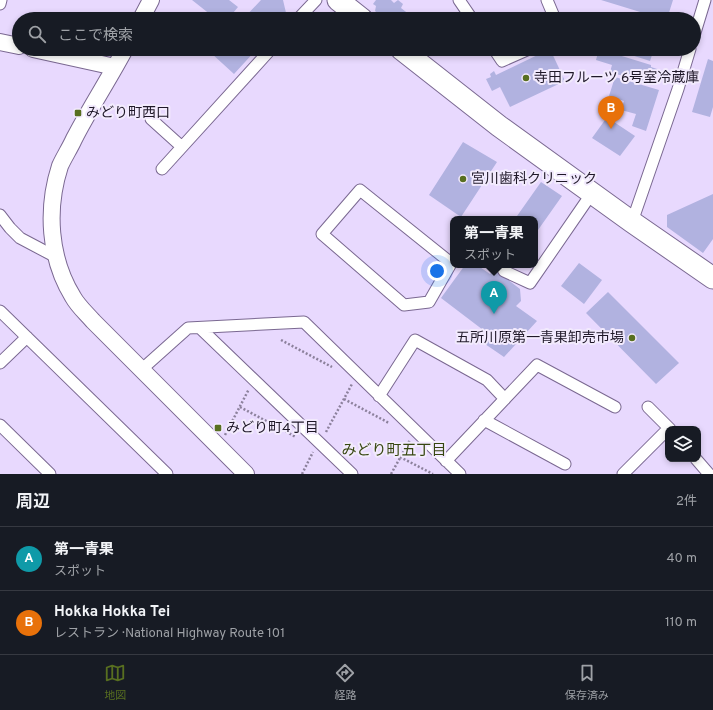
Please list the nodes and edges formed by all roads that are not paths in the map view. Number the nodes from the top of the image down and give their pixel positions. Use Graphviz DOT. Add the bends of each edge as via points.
graph roads {
  1 [pos="1,0"];
  2 [pos="151,0"];
  3 [pos="316,0"];
  4 [pos="338,0"];
  5 [pos="459,0"];
  6 [pos="547,0"];
  7 [pos="705,0"];
  8 [pos="0,4"];
  9 [pos="145,12"];
  10 [pos="305,12"];
  11 [pos="353,12"];
  12 [pos="467,12"];
  13 [pos="552,12"];
  14 [pos="701,13"];
  15 [pos="0,42"];
  16 [pos="12,45"];
  17 [pos="65,56"];
  18 [pos="121,56"];
  19 [pos="265,56"];
  20 [pos="410,56"];
  21 [pos="499,56"];
  22 [pos="513,56"];
  23 [pos="688,56"];
  24 [pos="115,67"];
  25 [pos="151,119"];
  26 [pos="182,146"];
  27 [pos="162,169"];
  28 [pos="592,193"];
  29 [pos="0,215"];
  30 [pos="632,222"];
  31 [pos="56,257"];
  32 [pos="450,260"];
  33 [pos="450,265"];
  34 [pos="502,268"];
  35 [pos="713,278"];
  36 [pos="0,311"];
  37 [pos="200,328"];
  38 [pos="27,337"];
  39 [pos="0,362"];
  40 [pos="141,370"];
  41 [pos="379,396"];
  42 [pos="505,399"];
  43 [pos="615,407"];
  44 [pos="648,407"];
  45 [pos="484,420"];
  46 [pos="0,425"];
  47 [pos="666,426"];
  48 [pos="665,433"];
  49 [pos="446,460"];
  50 [pos="699,462"];
  51 [pos="565,464"];
  52 [pos="50,474"];
  53 [pos="167,474"];
  54 [pos="246,474"];
  55 [pos="352,474"];
  56 [pos="460,474"];
  57 [pos="623,474"];
  58 [pos="709,474"];
  1 -- 8 [label="street"];
  2 -- 9 [label="street"];
  3 -- 10 [label="street"];
  4 -- 11 [label="highway"];
  5 -- 12 [label="street"];
  6 -- 13 [label="street"];
  7 -- 14 [label="street"];
  15 -- 16 [label="street"];
  17 -- 24 [label="street"];
  18 -- 24 [label="street"];
  19 -- 26 [label="street"];
  20 -- 28 [label="highway" via="499,126"];
  21 -- 22 [label="street" via="502,61"];
  23 -- 30 [label="street"];
  24 -- 31 [label="street" via="61,165 51,211"];
  25 -- 26 [label="street"];
  26 -- 27 [label="street"];
  28 -- 30 [label="highway"];
  28 -- 34 [label="street" via="530,283"];
  29 -- 31 [label="street" via="20,238"];
  30 -- 35 [label="highway"];
  31 -- 40 [label="street" via="74,298 92,321"];
  32 -- 33 [label="street" via="360,190 322,234 404,305 429,302"];
  36 -- 38 [label="street"];
  37 -- 40 [label="street" via="188,328"];
  37 -- 41 [label="street" via="304,322"];
  37 -- 55 [label="street"];
  38 -- 39 [label="street"];
  38 -- 53 [label="street"];
  40 -- 54 [label="street"];
  41 -- 42 [label="street" via="415,340 487,380"];
  41 -- 49 [label="street"];
  42 -- 43 [label="street" via="537,365"];
  42 -- 45 [label="street"];
  44 -- 47 [label="street"];
  45 -- 49 [label="street"];
  45 -- 51 [label="street"];
  46 -- 52 [label="street"];
  48 -- 57 [label="street"];
  49 -- 56 [label="street"];
  50 -- 58 [label="street"];
}
